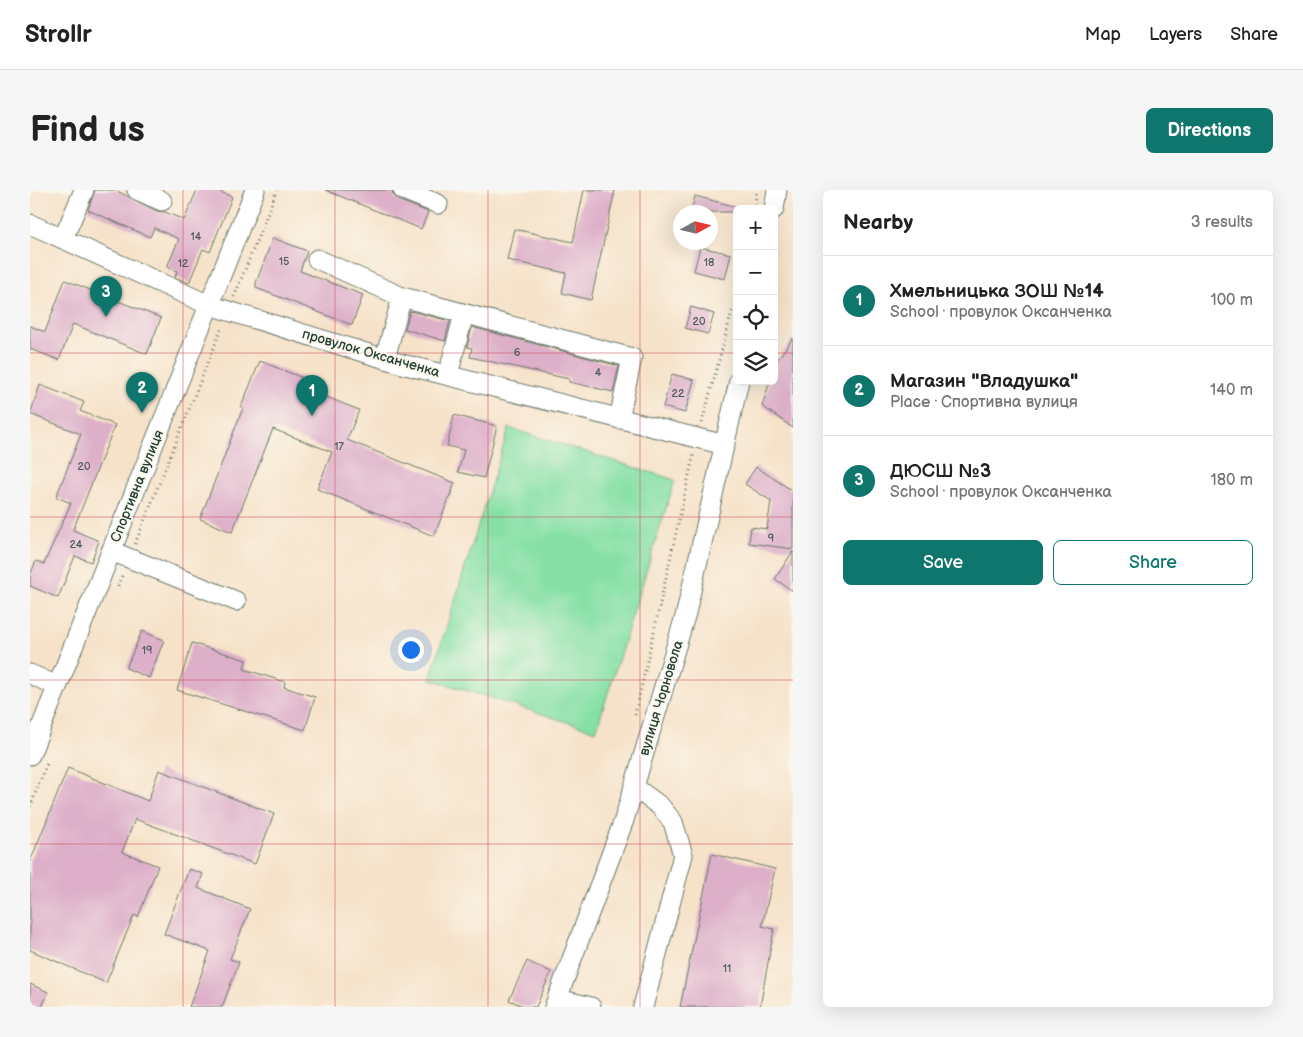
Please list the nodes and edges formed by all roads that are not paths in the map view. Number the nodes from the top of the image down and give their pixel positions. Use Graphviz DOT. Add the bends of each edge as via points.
graph roads {
  1 [pos="84,190"];
  2 [pos="136,190"];
  3 [pos="255,190"];
  4 [pos="403,190"];
  5 [pos="777,190"];
  6 [pos="162,201"];
  7 [pos="438,204"];
  8 [pos="775,205"];
  9 [pos="30,224"];
  10 [pos="63,239"];
  11 [pos="317,259"];
  12 [pos="402,297"];
  13 [pos="209,305"];
  14 [pos="464,314"];
  15 [pos="385,358"];
  16 [pos="448,375"];
  17 [pos="738,385"];
  18 [pos="619,419"];
  19 [pos="725,445"];
  20 [pos="111,551"];
  21 [pos="236,601"];
  22 [pos="30,674"];
  23 [pos="57,686"];
  24 [pos="30,755"];
  25 [pos="634,787"];
  26 [pos="556,1003"];
  27 [pos="591,1007"];
  28 [pos="643,1007"];
  1 -- 10 [label="street"];
  2 -- 6 [label="street"];
  3 -- 13 [label="street, Спортивна вулиця"];
  4 -- 7 [label="street"];
  5 -- 8 [label="street"];
  9 -- 10 [label="street, провулок Оксанченка"];
  10 -- 13 [label="street, провулок Оксанченка"];
  11 -- 12 [label="street"];
  12 -- 14 [label="street"];
  12 -- 15 [label="street"];
  13 -- 15 [label="street, провулок Оксанченка"];
  13 -- 20 [label="street, Спортивна вулиця"];
  14 -- 16 [label="street"];
  14 -- 18 [label="street" via="632,358"];
  15 -- 16 [label="street, провулок Оксанченка"];
  16 -- 18 [label="street, провулок Оксанченка"];
  17 -- 19 [label="street, вулиця Чорновола"];
  18 -- 19 [label="street, провулок Оксанченка"];
  19 -- 25 [label="street, вулиця Чорновола" via="686,613"];
  20 -- 21 [label="street"];
  20 -- 23 [label="street, Спортивна вулиця"];
  22 -- 23 [label="street"];
  23 -- 24 [label="street, Спортивна вулиця"];
  25 -- 26 [label="street, вулиця Чорновола" via="592,911"];
  25 -- 28 [label="street" via="660,806 673,822 683,855"];
  26 -- 27 [label="street"];
}
